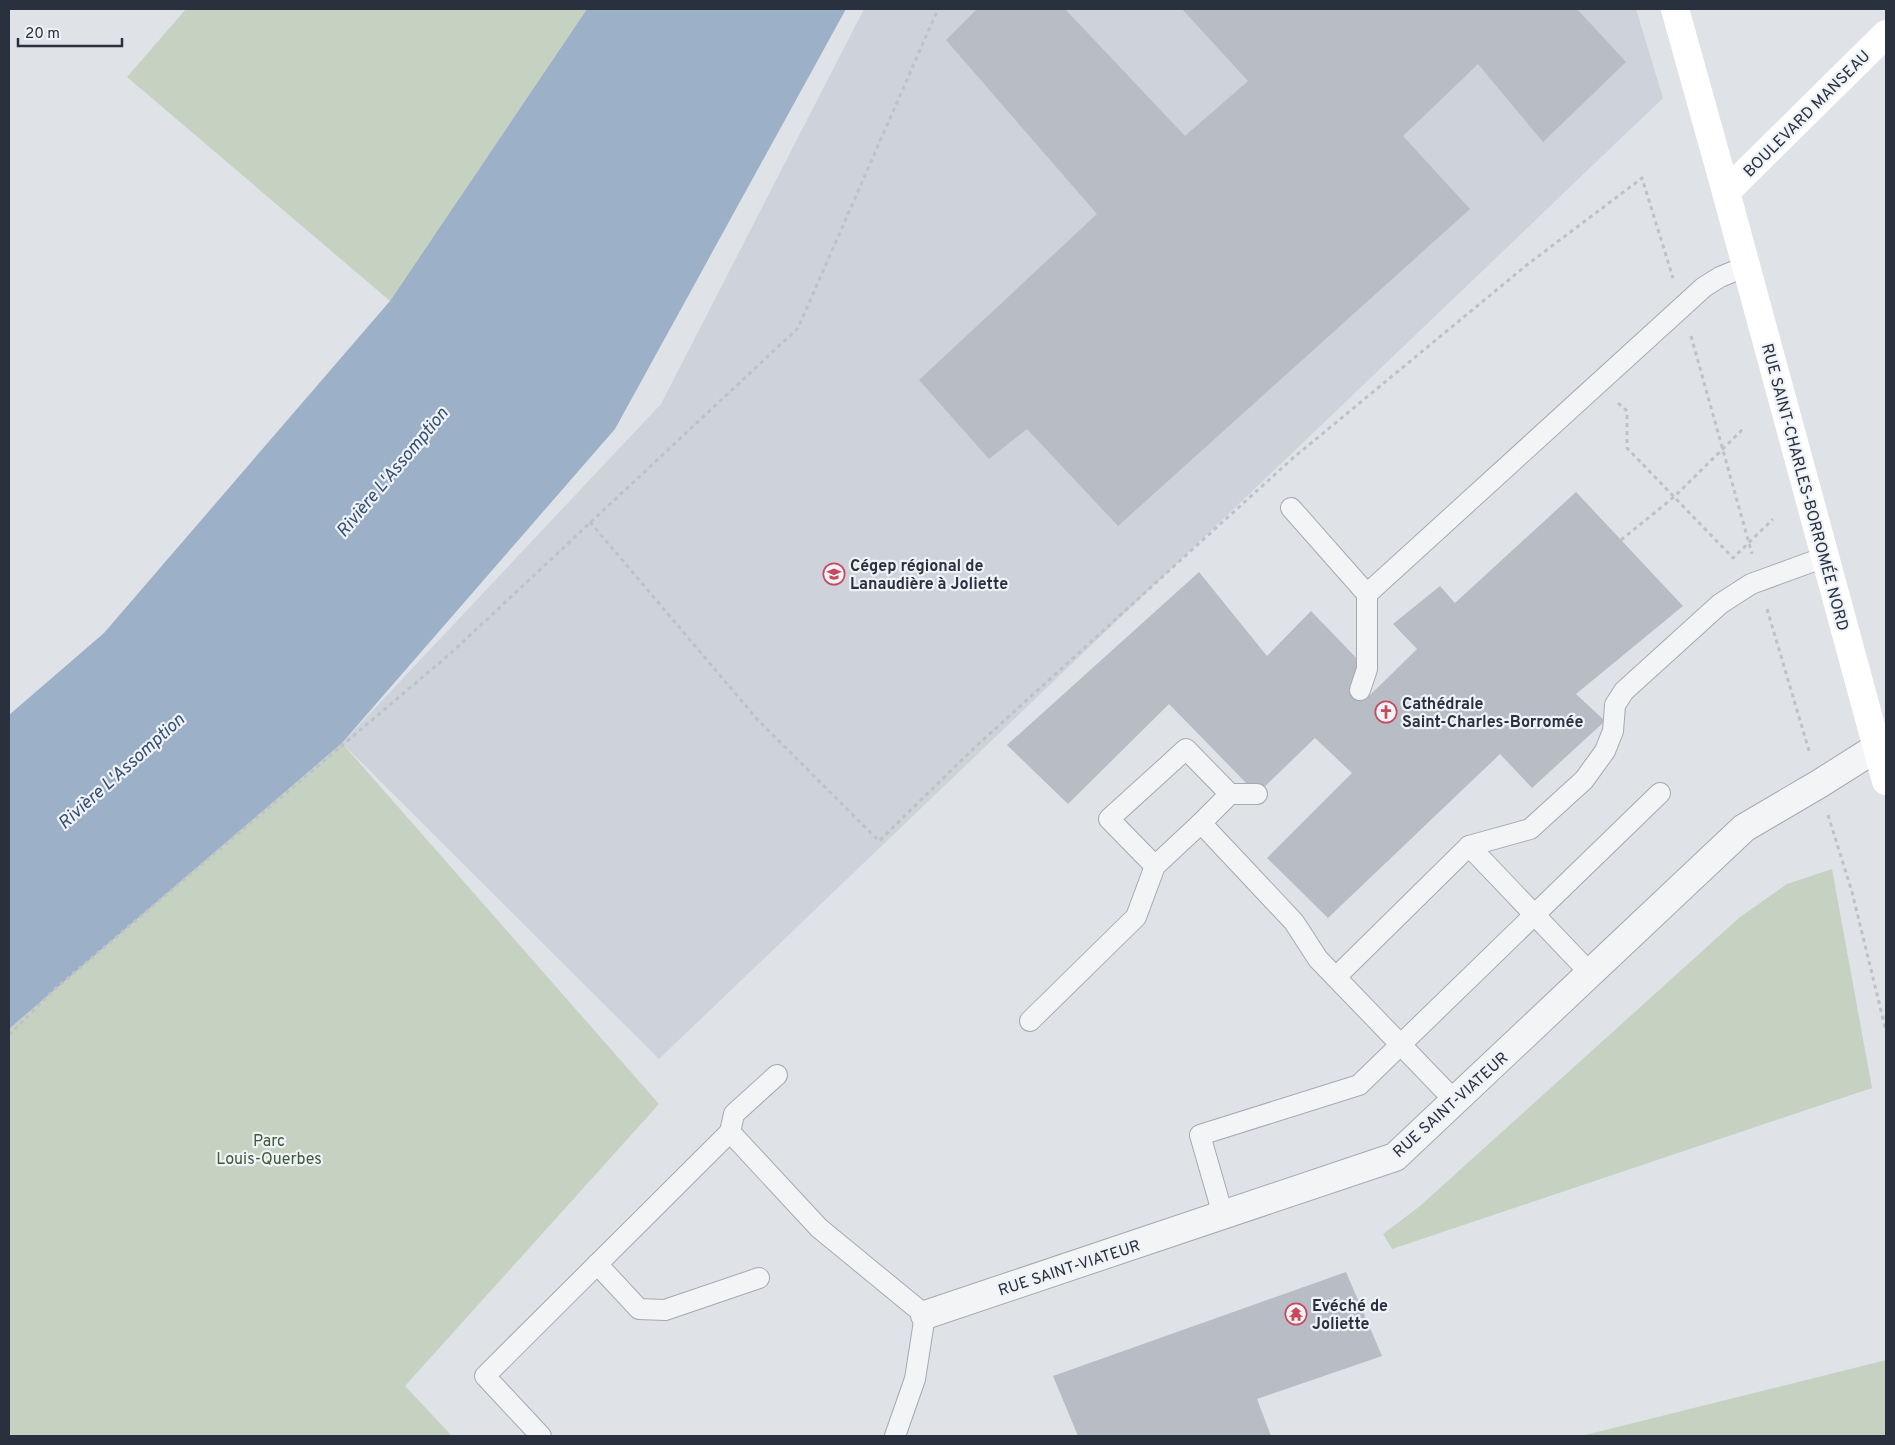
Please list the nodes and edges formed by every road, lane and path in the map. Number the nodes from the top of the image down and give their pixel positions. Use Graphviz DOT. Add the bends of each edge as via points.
graph roads {
  1 [pos="938,9"];
  2 [pos="1675,9"];
  3 [pos="1886,34"];
  4 [pos="1726,192"];
  5 [pos="1746,266"];
  6 [pos="1616,400"];
  7 [pos="1743,429"];
  8 [pos="1674,497"];
  9 [pos="1291,508"];
  10 [pos="1773,519"];
  11 [pos="1621,540"];
  12 [pos="1825,557"];
  13 [pos="1367,594"];
  14 [pos="1360,690"];
  15 [pos="1881,743"];
  16 [pos="1886,781"];
  17 [pos="1660,793"];
  18 [pos="1230,794"];
  19 [pos="1257,794"];
  20 [pos="1201,823"];
  21 [pos="1469,846"];
  22 [pos="1154,866"];
  23 [pos="1535,916"];
  24 [pos="1590,973"];
  25 [pos="1336,977"];
  26 [pos="1030,1021"];
  27 [pos="9,1035"];
  28 [pos="1401,1045"];
  29 [pos="777,1075"];
  30 [pos="1455,1101"];
  31 [pos="730,1132"];
  32 [pos="1223,1215"];
  33 [pos="597,1264"];
  34 [pos="759,1278"];
  35 [pos="926,1315"];
  36 [pos="541,1436"];
  37 [pos="895,1436"];
  1 -- 27 [label="path" via="798,328 451,653 55,989"];
  2 -- 4 [label="main road, RUE SAINT-CHARLES-BORROMÉE NORD"];
  3 -- 4 [label="main road, BOULEVARD MANSEAU"];
  4 -- 5 [label="main road, RUE SAINT-CHARLES-BORROMÉE NORD"];
  5 -- 12 [label="main road, RUE SAINT-CHARLES-BORROMÉE NORD"];
  5 -- 13 [label="lane" via="1704,287"];
  6 -- 8 [label="path" via="1627,411 1627,448"];
  7 -- 8 [label="path"];
  8 -- 10 [label="path" via="1733,558"];
  8 -- 11 [label="path"];
  9 -- 13 [label="lane"];
  12 -- 15 [label="main road, RUE SAINT-CHARLES-BORROMÉE NORD"];
  12 -- 21 [label="lane" via="1751,584 1720,604 1624,691 1615,705 1613,731 1605,751 1584,780 1530,828"];
  13 -- 14 [label="lane" via="1367,669"];
  15 -- 16 [label="main road, RUE SAINT-CHARLES-BORROMÉE NORD"];
  15 -- 24 [label="street, RUE SAINT-VIATEUR" via="1744,828"];
  17 -- 23 [label="lane"];
  18 -- 19 [label="lane"];
  18 -- 20 [label="lane"];
  18 -- 22 [label="lane" via="1186,749 1109,819"];
  20 -- 22 [label="lane"];
  20 -- 25 [label="lane" via="1294,922 1318,959"];
  21 -- 23 [label="lane"];
  21 -- 25 [label="lane"];
  22 -- 26 [label="lane" via="1136,917"];
  23 -- 24 [label="lane"];
  23 -- 28 [label="lane"];
  24 -- 30 [label="street, RUE SAINT-VIATEUR"];
  25 -- 28 [label="lane"];
  28 -- 30 [label="lane"];
  28 -- 32 [label="lane" via="1359,1085 1200,1135"];
  29 -- 31 [label="lane" via="734,1114"];
  30 -- 32 [label="street, RUE SAINT-VIATEUR" via="1395,1157"];
  31 -- 33 [label="lane"];
  31 -- 35 [label="lane" via="819,1228"];
  32 -- 35 [label="street, RUE SAINT-VIATEUR"];
  33 -- 34 [label="lane" via="639,1309 665,1310"];
  33 -- 36 [label="lane" via="485,1376"];
  35 -- 37 [label="lane" via="915,1379"];
}
